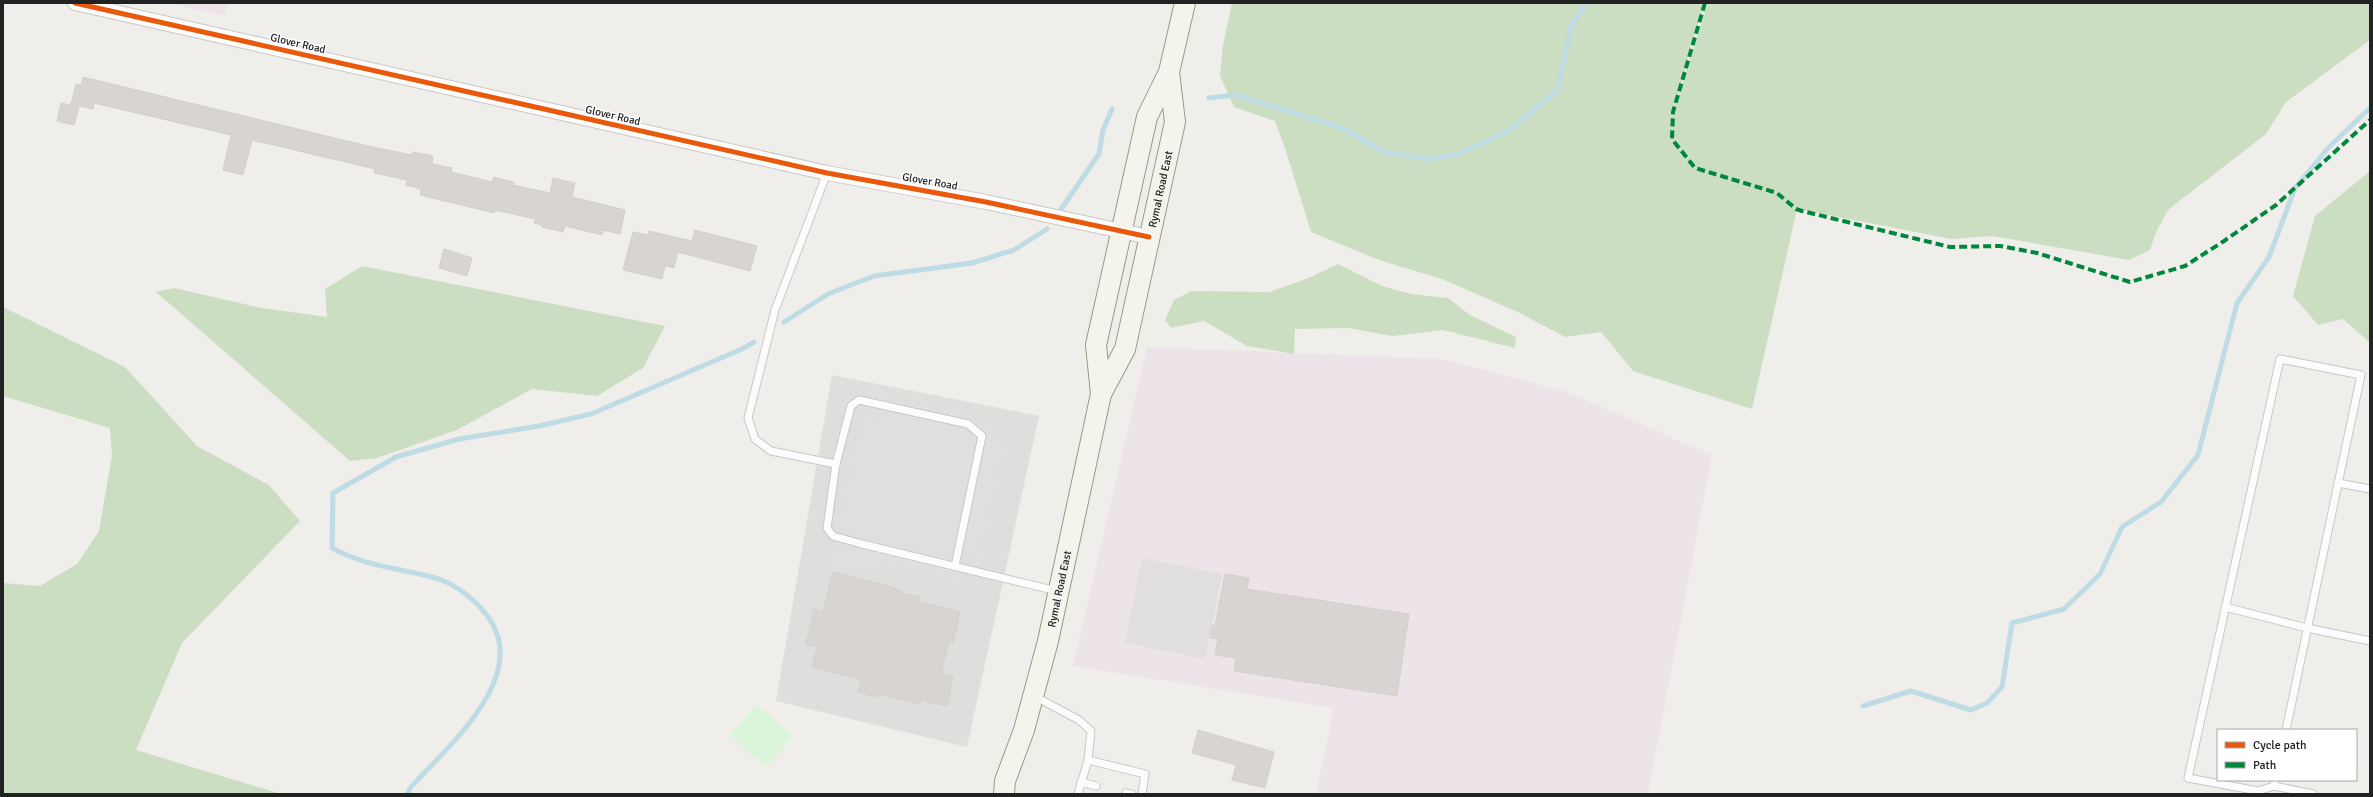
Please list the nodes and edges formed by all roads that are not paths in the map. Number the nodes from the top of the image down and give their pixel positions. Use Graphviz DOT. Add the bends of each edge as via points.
graph roads {
  1 [pos="75,3"];
  2 [pos="1185,3"];
  3 [pos="1169,72"];
  4 [pos="827,173"];
  5 [pos="1121,232"];
  6 [pos="1149,237"];
  7 [pos="1101,394"];
  8 [pos="836,464"];
  9 [pos="2338,483"];
  10 [pos="2370,489"];
  11 [pos="955,566"];
  12 [pos="1059,592"];
  13 [pos="2226,607"];
  14 [pos="2307,628"];
  15 [pos="2370,641"];
  16 [pos="1034,696"];
  17 [pos="2286,729"];
  18 [pos="1088,760"];
  19 [pos="1081,782"];
  20 [pos="2274,783"];
  21 [pos="1096,786"];
  22 [pos="1004,787"];
  23 [pos="990,794"];
  24 [pos="1078,794"];
  25 [pos="1142,794"];
  26 [pos="2313,794"];
  1 -- 4 [label="street, Glover Road"];
  2 -- 3 [label="main road, Rymal Road East"];
  3 -- 5 [label="main road, Rymal Road East" via="1147,117"];
  3 -- 6 [label="main road, Rymal Road East" via="1175,122"];
  4 -- 5 [label="street, Glover Road" via="986,202"];
  4 -- 8 [label="lane" via="775,310 748,418 755,439 771,451"];
  5 -- 6 [label="street, Glover Road"];
  5 -- 7 [label="main road, Rymal Road East" via="1096,345"];
  6 -- 7 [label="main road, Rymal Road East" via="1125,349"];
  7 -- 12 [label="main road, Rymal Road East"];
  8 -- 11 [label="lane" via="827,528 833,536"];
  8 -- 11 [label="lane" via="851,406 859,400 968,424 982,436"];
  9 -- 10 [label="lane"];
  9 -- 13 [label="lane" via="2361,375 2280,359"];
  9 -- 14 [label="lane"];
  11 -- 12 [label="lane"];
  12 -- 16 [label="main road, Rymal Road East"];
  13 -- 14 [label="lane"];
  13 -- 20 [label="lane" via="2188,778 2258,791"];
  14 -- 15 [label="lane"];
  14 -- 17 [label="lane"];
  16 -- 18 [label="lane" via="1079,720 1091,731"];
  16 -- 22 [label="main road, Rymal Road East"];
  18 -- 19 [label="lane"];
  18 -- 25 [label="lane" via="1145,774"];
  19 -- 21 [label="lane"];
  19 -- 24 [label="lane"];
  20 -- 26 [label="lane"];
  22 -- 23 [label="main road, Rymal Road East"];
}
